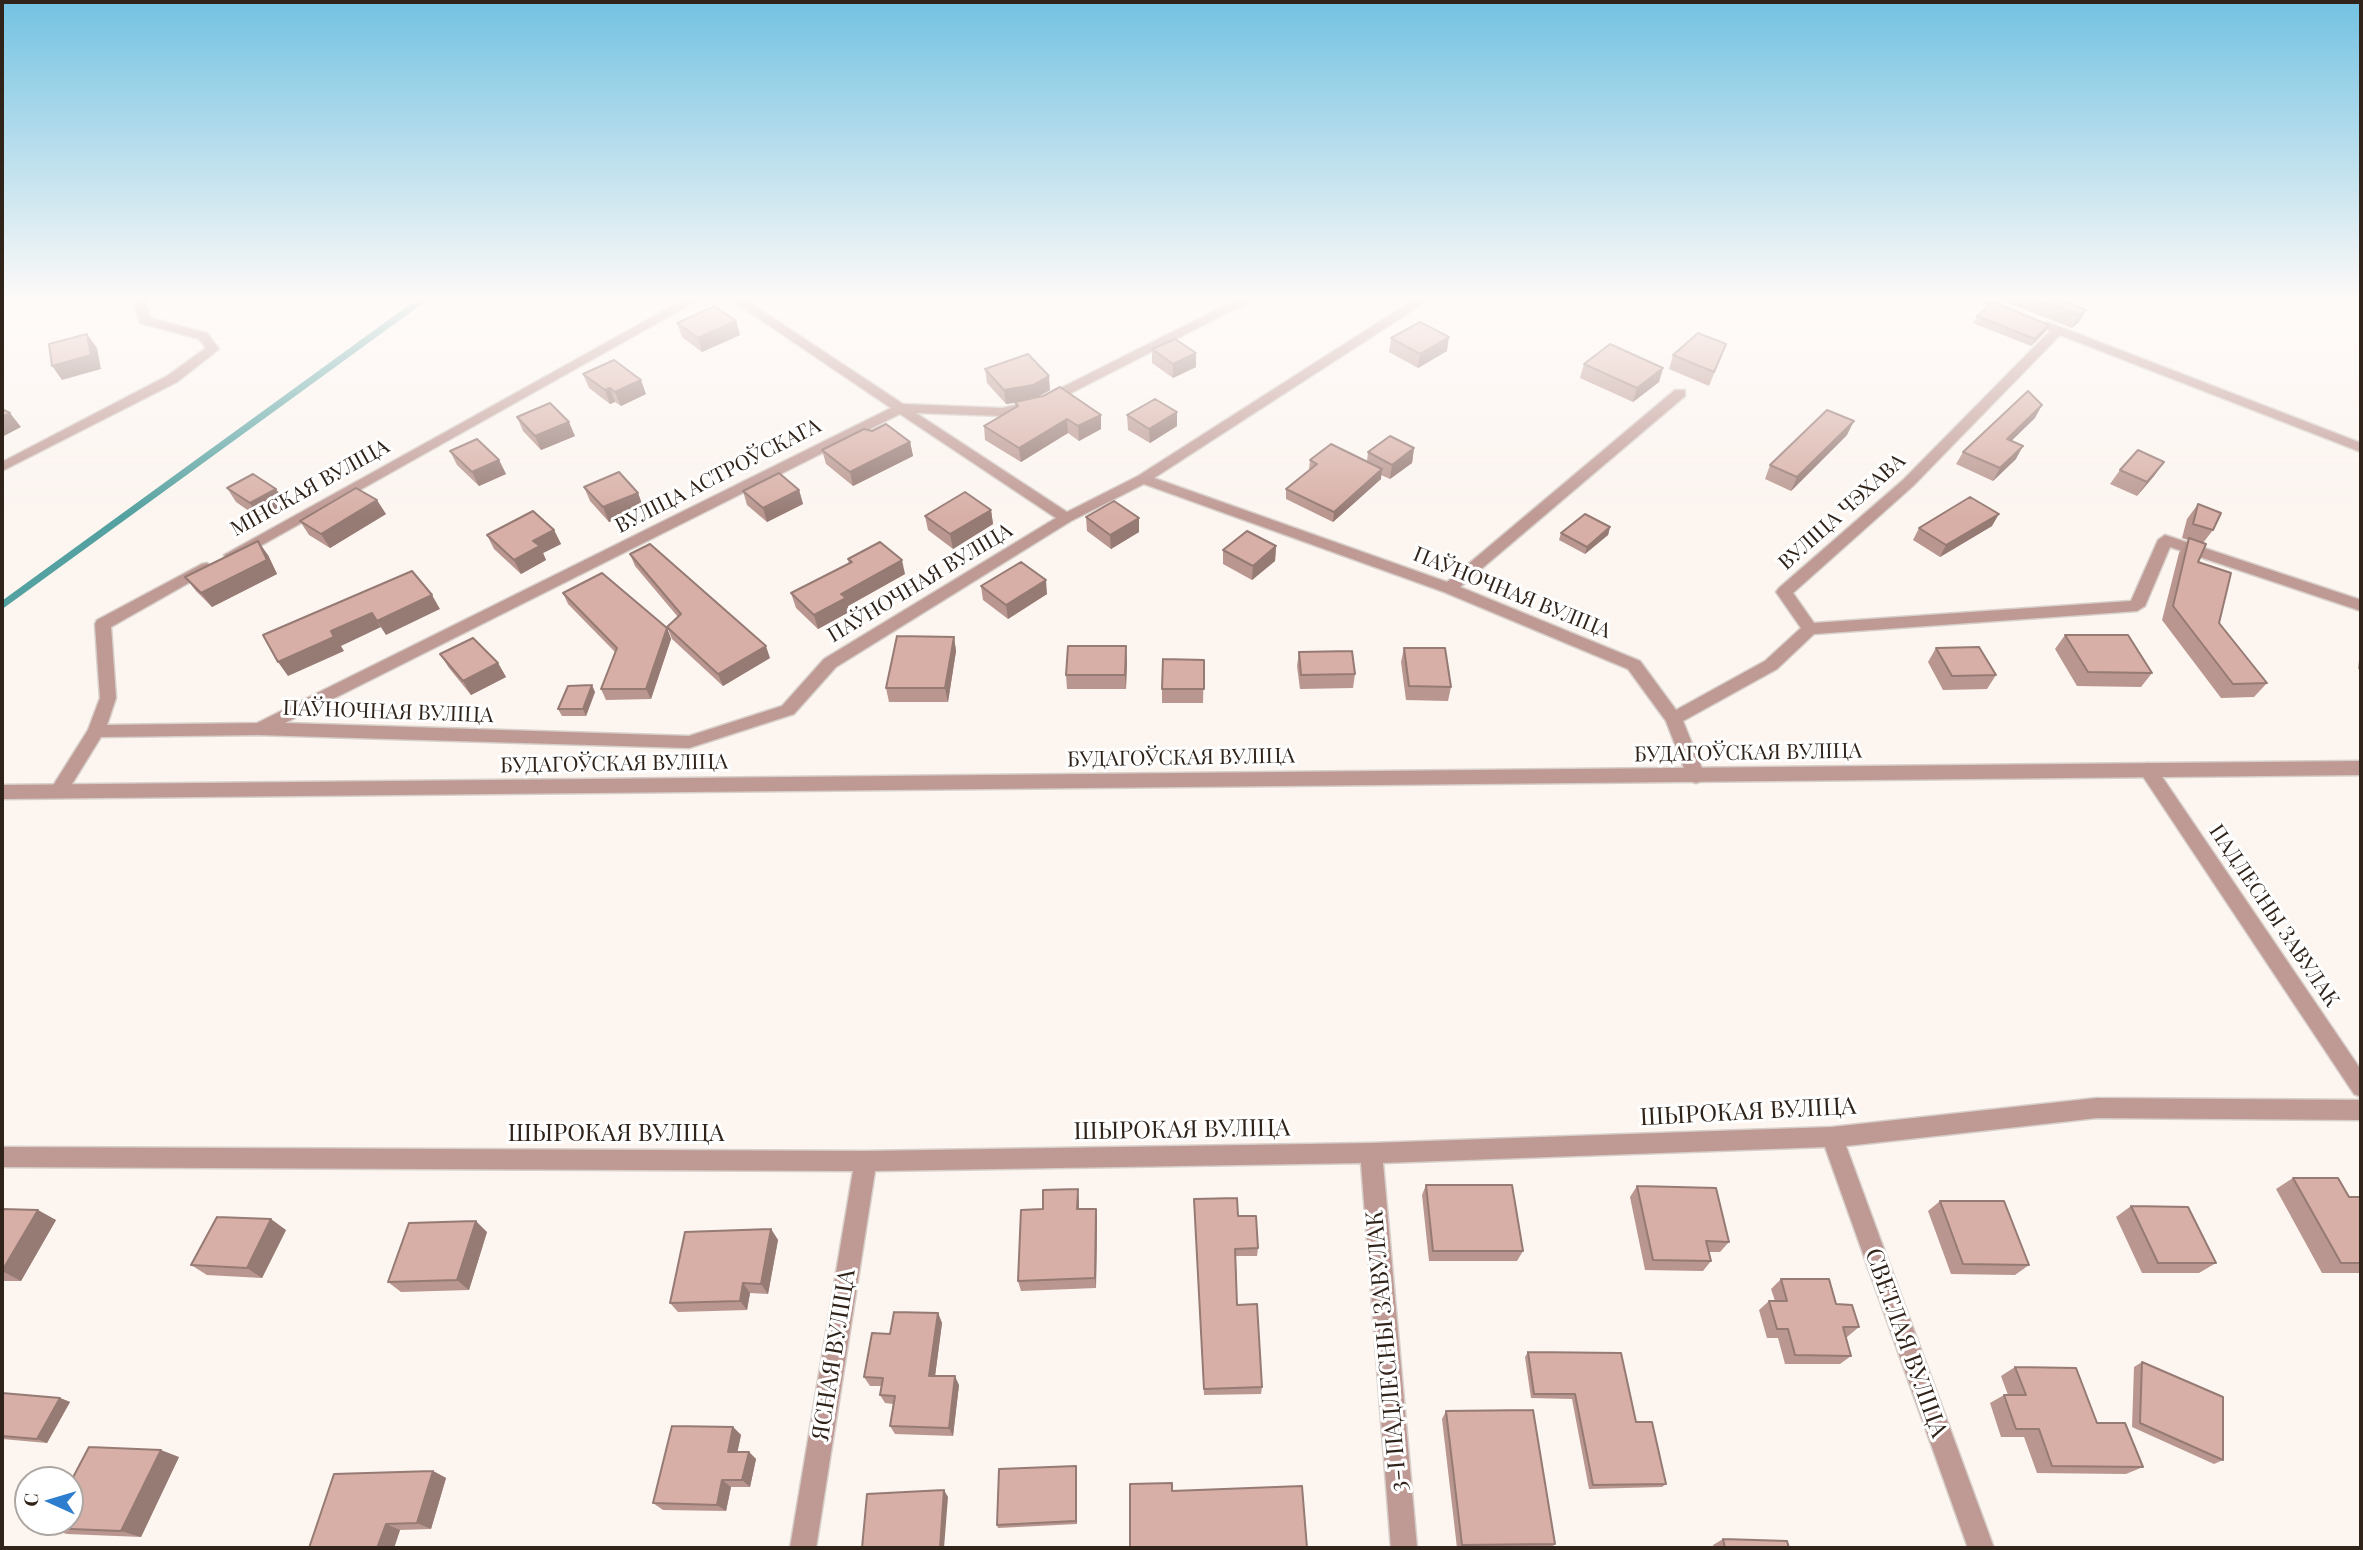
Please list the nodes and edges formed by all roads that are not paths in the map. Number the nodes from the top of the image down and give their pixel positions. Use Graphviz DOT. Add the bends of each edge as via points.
graph roads {
  1 [pos="182,371"];
  2 [pos="564,371"];
  3 [pos="846,371"];
  4 [pos="1104,371"];
  5 [pos="1311,371"];
  6 [pos="2017,371"];
  7 [pos="2164,371"];
  8 [pos="1680,393"];
  9 [pos="902,408"];
  10 [pos="2361,448"];
  11 [pos="2,467"];
  12 [pos="1143,479"];
  13 [pos="1066,518"];
  14 [pos="1448,588"];
  15 [pos="2361,606"];
  16 [pos="1810,629"];
  17 [pos="1674,719"];
  18 [pos="258,729"];
  19 [pos="96,731"];
  20 [pos="2361,768"];
  21 [pos="2148,770"];
  22 [pos="1696,776"];
  23 [pos="2,792"];
  24 [pos="58,792"];
  25 [pos="2361,1087"];
  26 [pos="2361,1110"];
  27 [pos="1832,1137"];
  28 [pos="1371,1153"];
  29 [pos="2,1157"];
  30 [pos="866,1161"];
  31 [pos="803,1548"];
  32 [pos="1404,1548"];
  33 [pos="1981,1548"];
  1 -- 11 [label="street"];
  2 -- 19 [label="street, МІНСКАЯ ВУЛІЦА" via="103,624 108,698"];
  3 -- 9 [label="street"];
  4 -- 9 [label="street, ВУЛІЦА АСТРОЎСКАГА" via="1039,404 1002,412"];
  5 -- 12 [label="street"];
  6 -- 16 [label="street, ВУЛІЦА ЧЭХАВА" via="1908,483 1784,592"];
  7 -- 10 [label="street"];
  8 -- 14 [label="street"];
  9 -- 13 [label="street"];
  9 -- 18 [label="street, ВУЛІЦА АСТРОЎСКАГА"];
  12 -- 13 [label="street, ПАЎНОЧНАЯ ВУЛІЦА"];
  12 -- 14 [label="street, ПАЎНОЧНАЯ ВУЛІЦА"];
  13 -- 18 [label="street, ПАЎНОЧНАЯ ВУЛІЦА" via="830,663 788,710 689,742"];
  14 -- 17 [label="street, ПАЎНОЧНАЯ ВУЛІЦА" via="1634,665"];
  15 -- 16 [label="street" via="2165,540 2137,606"];
  16 -- 17 [label="street" via="1771,665"];
  17 -- 22 [label="street"];
  18 -- 19 [label="street, ПАЎНОЧНАЯ ВУЛІЦА"];
  19 -- 24 [label="street, МІНСКАЯ ВУЛІЦА"];
  20 -- 21 [label="street, БУДАГОЎСКАЯ ВУЛІЦА"];
  21 -- 22 [label="street, БУДАГОЎСКАЯ ВУЛІЦА"];
  21 -- 25 [label="street, ПАДЛЕСНЫ ЗАВУЛАК"];
  22 -- 24 [label="street, БУДАГОЎСКАЯ ВУЛІЦА"];
  23 -- 24 [label="street, БУДАГОЎСКАЯ ВУЛІЦА"];
  26 -- 27 [label="street, ШЫРОКАЯ ВУЛІЦА" via="2097,1108"];
  27 -- 28 [label="street, ШЫРОКАЯ ВУЛІЦА"];
  27 -- 33 [label="street, СВЕТЛАЯ ВУЛІЦА"];
  28 -- 30 [label="street, ШЫРОКАЯ ВУЛІЦА"];
  28 -- 32 [label="street, 3-І ПАДЛЕСНЫ ЗАВУЛАК"];
  29 -- 30 [label="street, ШЫРОКАЯ ВУЛІЦА"];
  30 -- 31 [label="street, ЯСНАЯ ВУЛІЦА"];
}
